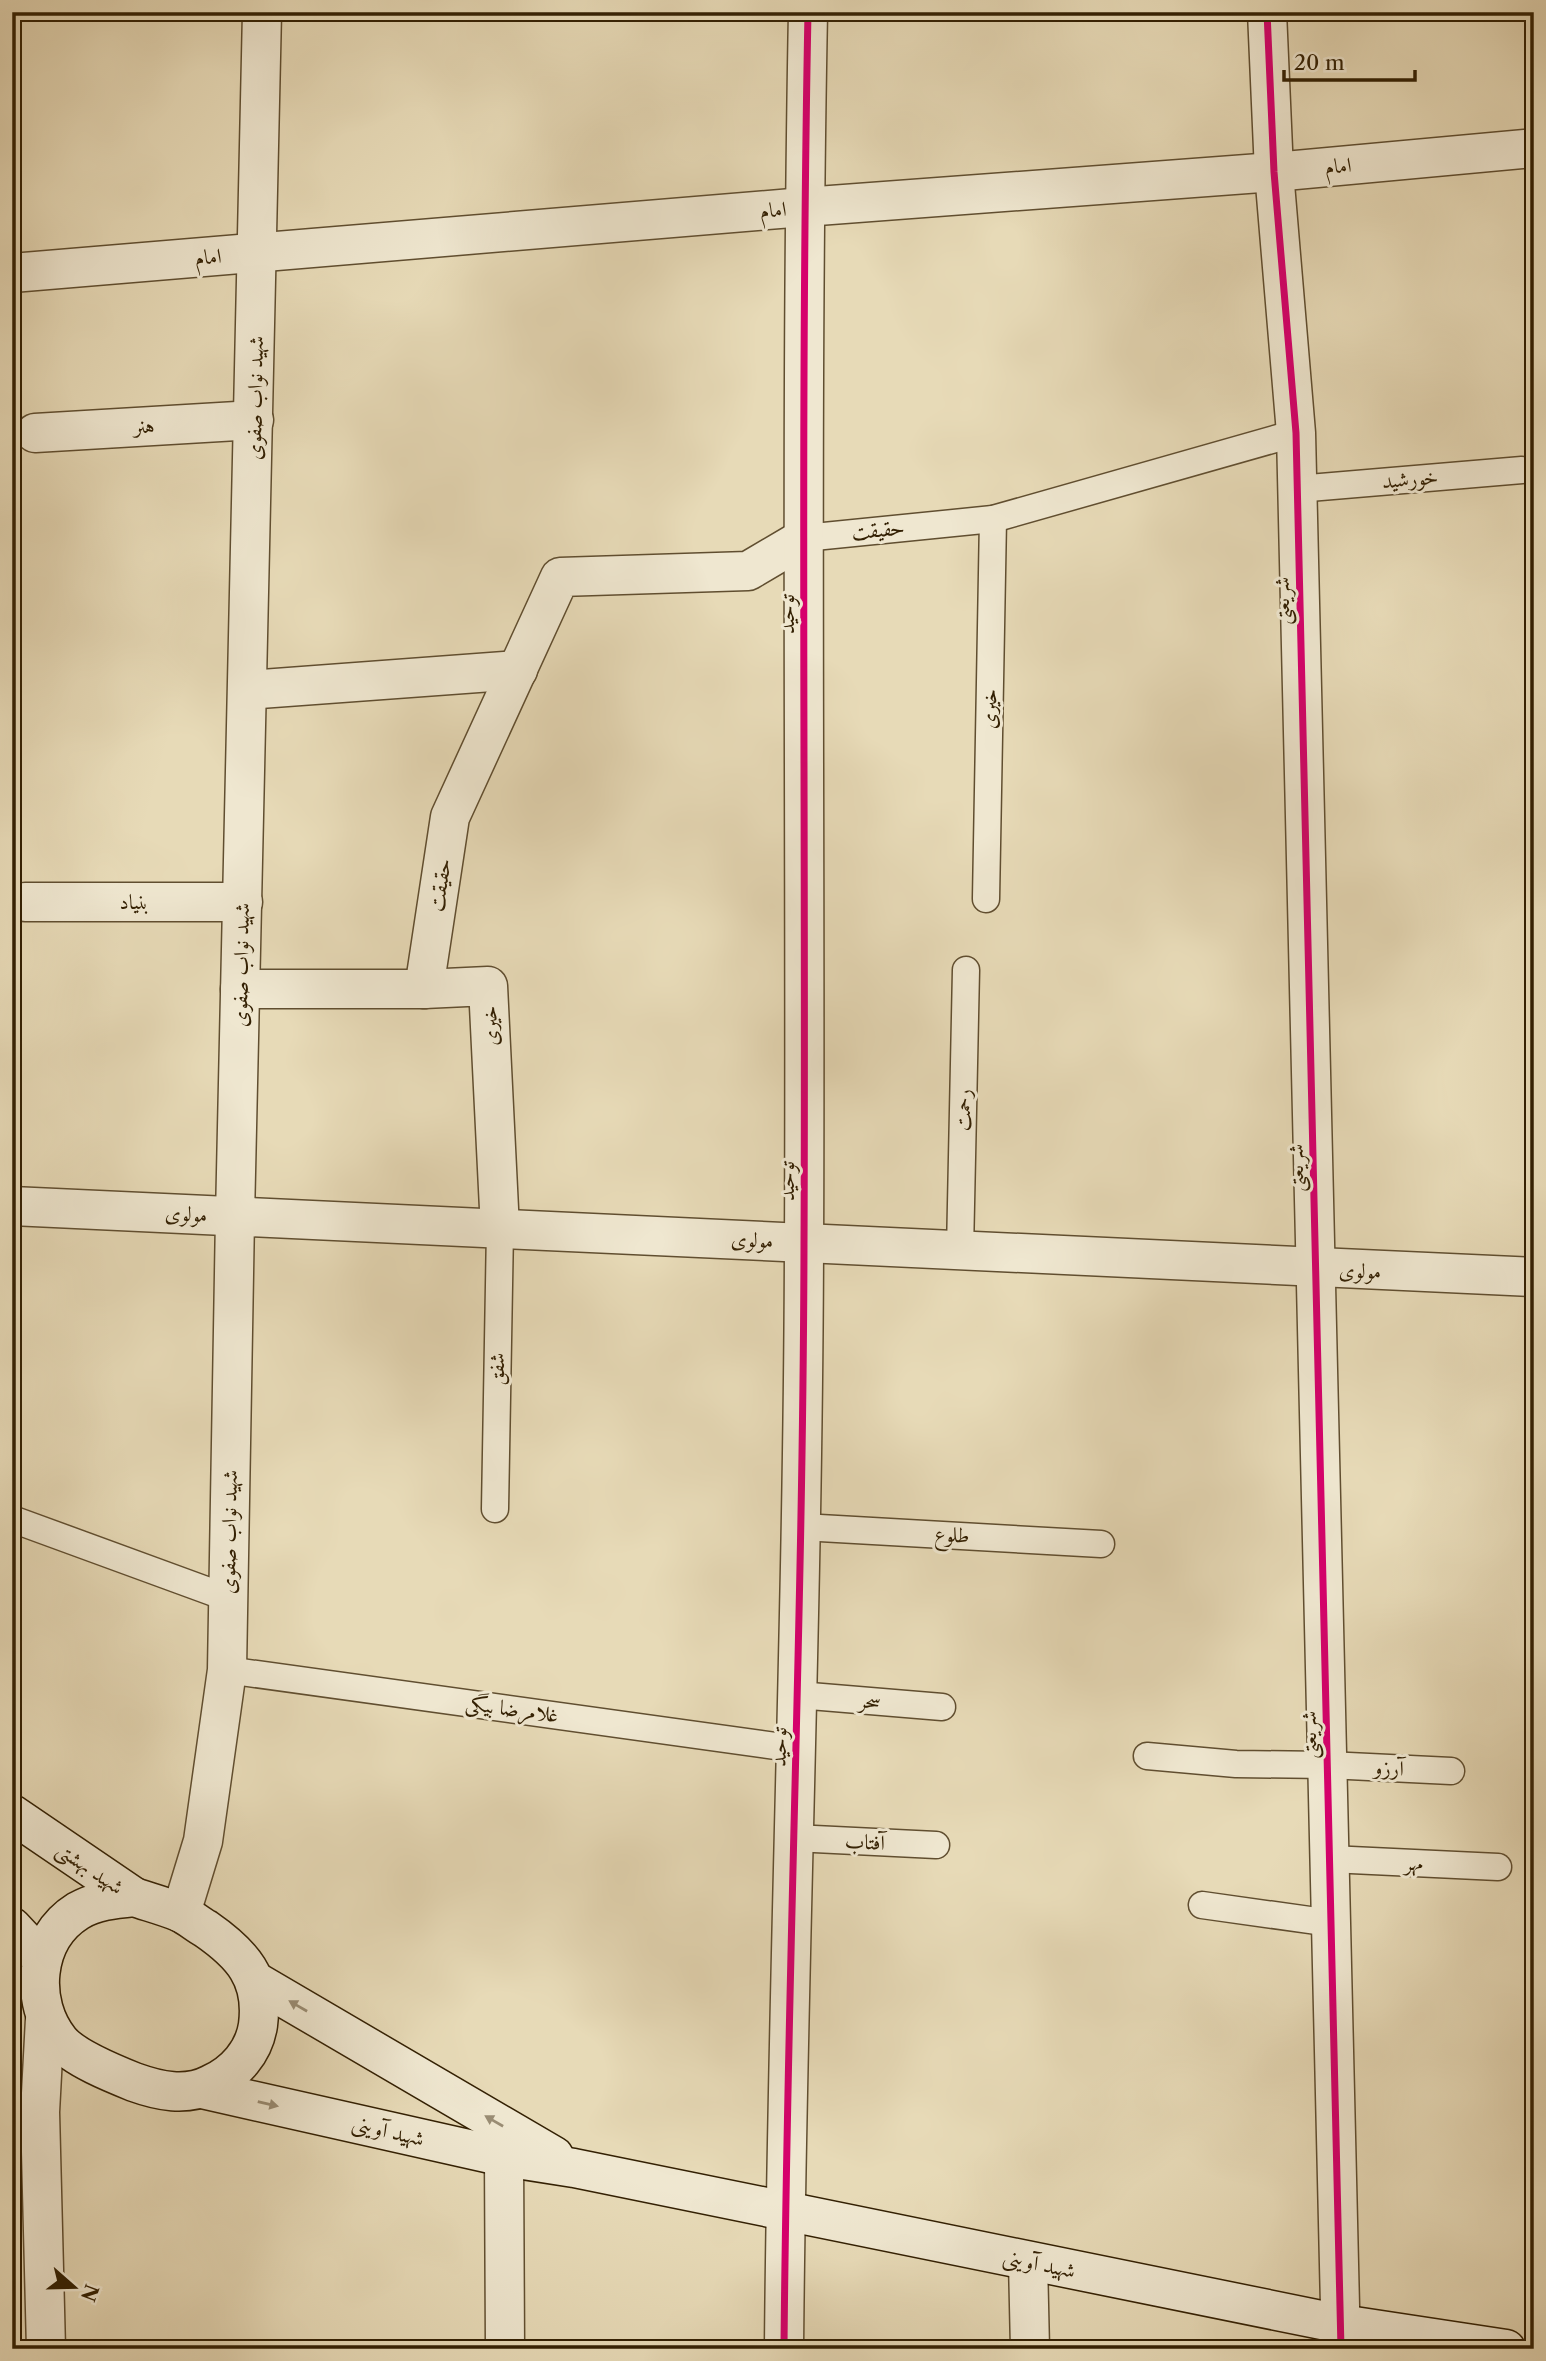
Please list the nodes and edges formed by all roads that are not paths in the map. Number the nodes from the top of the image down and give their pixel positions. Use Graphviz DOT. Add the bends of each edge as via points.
graph roads {
  1 [pos="262,12"];
  2 [pos="808,12"];
  3 [pos="1267,12"];
  4 [pos="1534,148"];
  5 [pos="1274,172"];
  6 [pos="804,208"];
  7 [pos="258,252"];
  8 [pos="12,273"];
  9 [pos="254,420"];
  10 [pos="35,433"];
  11 [pos="1296,433"];
  12 [pos="1522,470"];
  13 [pos="1297,489"];
  14 [pos="993,519"];
  15 [pos="804,538"];
  16 [pos="518,670"];
  17 [pos="248,690"];
  18 [pos="986,899"];
  19 [pos="25,901"];
  20 [pos="243,902"];
  21 [pos="966,970"];
  22 [pos="240,989"];
  23 [pos="424,989"];
  24 [pos="12,1206"];
  25 [pos="235,1216"];
  26 [pos="500,1228"];
  27 [pos="804,1243"];
  28 [pos="960,1251"];
  29 [pos="1315,1269"];
  30 [pos="1534,1278"];
  31 [pos="495,1509"];
  32 [pos="12,1519"];
  33 [pos="802,1527"];
  34 [pos="1101,1544"];
  35 [pos="228,1598"];
  36 [pos="227,1670"];
  37 [pos="798,1695"];
  38 [pos="943,1707"];
  39 [pos="797,1749"];
  40 [pos="1147,1756"];
  41 [pos="1328,1765"];
  42 [pos="1451,1771"];
  43 [pos="12,1814"];
  44 [pos="794,1838"];
  45 [pos="936,1845"];
  46 [pos="1330,1859"];
  47 [pos="1498,1867"];
  48 [pos="134,1897"];
  49 [pos="1202,1905"];
  50 [pos="181,1913"];
  51 [pos="1331,1923"];
  52 [pos="12,1927"];
  53 [pos="42,1959"];
  54 [pos="255,1981"];
  55 [pos="45,2019"];
  56 [pos="202,2089"];
  57 [pos="504,2157"];
  58 [pos="574,2168"];
  59 [pos="785,2212"];
  60 [pos="1028,2261"];
  61 [pos="1341,2337"];
  62 [pos="46,2349"];
  63 [pos="505,2349"];
  64 [pos="784,2349"];
  65 [pos="1030,2349"];
  66 [pos="1506,2349"];
  1 -- 7 [label="street, شهید نواب صفوی"];
  2 -- 6 [label="street, توحید"];
  3 -- 5 [label="street, شریعتی"];
  4 -- 5 [label="street, امام"];
  5 -- 6 [label="street, امام"];
  5 -- 11 [label="street, شریعتی"];
  6 -- 7 [label="street, امام"];
  6 -- 15 [label="street, توحید"];
  7 -- 8 [label="street, امام"];
  7 -- 9 [label="street, شهید نواب صفوی"];
  9 -- 10 [label="street, هنر"];
  9 -- 17 [label="street, شهید نواب صفوی"];
  11 -- 13 [label="street, شریعتی"];
  11 -- 14 [label="lane, حقیقت"];
  12 -- 13 [label="lane, خورشید"];
  13 -- 29 [label="street, شریعتی"];
  14 -- 15 [label="lane, حقیقت"];
  14 -- 18 [label="lane, خیری"];
  15 -- 16 [label="street, حقیقت" via="748,570 560,577"];
  15 -- 27 [label="street, توحید"];
  16 -- 17 [label="street"];
  16 -- 23 [label="street, حقیقت" via="450,817"];
  17 -- 20 [label="street, شهید نواب صفوی"];
  19 -- 20 [label="street, بنیاد"];
  20 -- 22 [label="street, شهید نواب صفوی"];
  21 -- 28 [label="lane, رحمت"];
  22 -- 23 [label="street, خیری"];
  22 -- 25 [label="street, شهید نواب صفوی"];
  23 -- 26 [label="street, خیری" via="488,986"];
  24 -- 25 [label="street, مولوی"];
  25 -- 26 [label="street, مولوی"];
  25 -- 35 [label="street, شهید نواب صفوی"];
  26 -- 27 [label="street, مولوی"];
  26 -- 31 [label="lane, شفق"];
  27 -- 28 [label="street, مولوی"];
  27 -- 33 [label="street, توحید"];
  28 -- 29 [label="street, مولوی"];
  29 -- 30 [label="street, مولوی"];
  29 -- 41 [label="street, شریعتی"];
  32 -- 35 [label="lane"];
  33 -- 34 [label="lane, طلوع"];
  33 -- 37 [label="street, توحید"];
  35 -- 36 [label="street, شهید نواب صفوی"];
  36 -- 39 [label="lane, غلامرضا بیگی"];
  36 -- 50 [label="street, شهید نواب صفوی" via="203,1841"];
  37 -- 38 [label="lane, سحر"];
  37 -- 39 [label="street, توحید"];
  39 -- 44 [label="street, توحید"];
  40 -- 41 [label="lane, آرزو" via="1236,1764"];
  41 -- 42 [label="lane, آرزو"];
  41 -- 46 [label="street, شریعتی"];
  43 -- 48 [label="street, شهید بهشتی"];
  44 -- 45 [label="lane, آفتاب"];
  44 -- 59 [label="street, توحید"];
  46 -- 47 [label="lane, مهر"];
  46 -- 51 [label="street, شریعتی"];
  48 -- 50 [label="street"];
  48 -- 53 [label="street" via="104,1900 77,1912 55,1933"];
  49 -- 51 [label="lane"];
  50 -- 54 [label="street" via="242,1958"];
  51 -- 61 [label="street, شریعتی"];
  52 -- 53 [label="street"];
  53 -- 55 [label="street" via="38,1989"];
  54 -- 56 [label="street" via="260,2007 257,2034 245,2058 226,2077"];
  58 -- 54 [label="street, شهید آوینی, one-way"];
  55 -- 56 [label="street" via="62,2044 103,2070 149,2087 176,2092"];
  55 -- 62 [label="street" via="40,2112"];
  56 -- 57 [label="street, شهید آوینی, one-way"];
  57 -- 58 [label="street, شهید آوینی"];
  57 -- 63 [label="street"];
  58 -- 59 [label="street, شهید آوینی"];
  59 -- 60 [label="street, شهید آوینی"];
  59 -- 64 [label="street, توحید"];
  60 -- 61 [label="street, شهید آوینی"];
  60 -- 65 [label="street"];
  61 -- 66 [label="street, شهید آوینی"];
}
